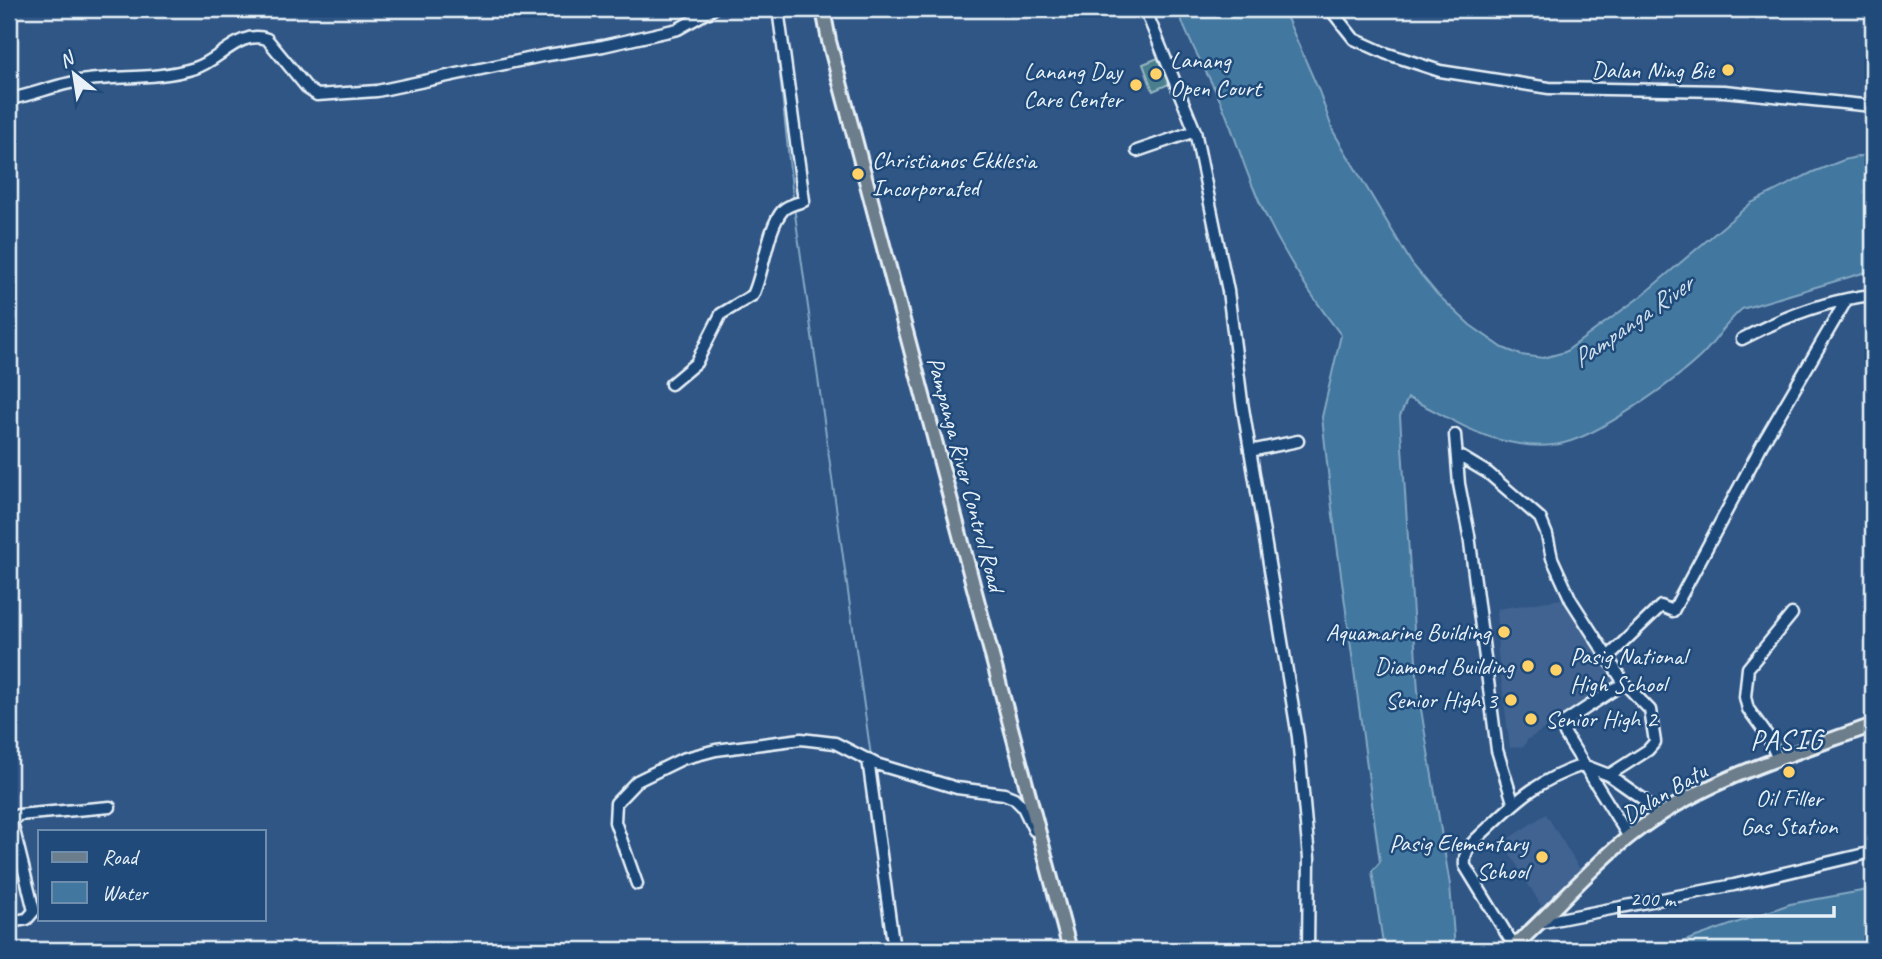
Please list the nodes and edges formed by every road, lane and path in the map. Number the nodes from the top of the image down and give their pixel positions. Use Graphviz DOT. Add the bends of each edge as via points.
graph roads {
  1 [pos="713,9"];
  2 [pos="779,9"];
  3 [pos="823,9"];
  4 [pos="1145,9"];
  5 [pos="1330,9"];
  6 [pos="9,99"];
  7 [pos="1873,106"];
  8 [pos="1195,131"];
  9 [pos="1137,150"];
  10 [pos="1873,295"];
  11 [pos="1847,299"];
  12 [pos="1742,339"];
  13 [pos="671,384"];
  14 [pos="1455,435"];
  15 [pos="1298,441"];
  16 [pos="1250,451"];
  17 [pos="1458,455"];
  18 [pos="1792,614"];
  19 [pos="1608,657"];
  20 [pos="1624,683"];
  21 [pos="1873,725"];
  22 [pos="1778,759"];
  23 [pos="871,761"];
  24 [pos="1583,765"];
  25 [pos="1609,775"];
  26 [pos="1513,802"];
  27 [pos="110,807"];
  28 [pos="1656,819"];
  29 [pos="1629,837"];
  30 [pos="1045,848"];
  31 [pos="1873,852"];
  32 [pos="637,884"];
  33 [pos="9,922"];
  34 [pos="1539,923"];
  35 [pos="1512,948"];
  36 [pos="894,950"];
  37 [pos="1070,950"];
  38 [pos="1308,950"];
  1 -- 6 [label="street" via="678,29 377,91 317,94 307,89 267,39 257,36 197,68 86,80"];
  2 -- 13 [label="street" via="804,201 782,211 753,295 721,314 696,363"];
  3 -- 30 [label="main road, Pampanga River Control Road"];
  4 -- 8 [label="street"];
  5 -- 7 [label="street" via="1354,39 1440,71 1549,88 1724,91"];
  8 -- 9 [label="street"];
  8 -- 16 [label="street" via="1228,291"];
  10 -- 11 [label="street"];
  11 -- 12 [label="street" via="1783,319"];
  11 -- 19 [label="street" via="1673,611 1661,606"];
  14 -- 17 [label="street"];
  15 -- 16 [label="street"];
  16 -- 38 [label="street" via="1298,737 1309,858"];
  17 -- 19 [label="street" via="1488,472 1540,518 1567,591"];
  17 -- 26 [label="street" via="1496,750"];
  18 -- 22 [label="street" via="1748,668 1745,696"];
  19 -- 20 [label="street"];
  20 -- 24 [label="street" via="1565,722 1565,734"];
  20 -- 25 [label="street" via="1650,710 1655,743"];
  21 -- 22 [label="main road, Dalan Batu"];
  22 -- 28 [label="main road, Dalan Batu" via="1710,787"];
  23 -- 30 [label="street" via="957,788 1014,798"];
  23 -- 32 [label="street" via="835,743 801,738 716,750 682,759 637,781 616,803 615,821"];
  23 -- 36 [label="street"];
  24 -- 25 [label="street"];
  24 -- 26 [label="street" via="1541,783"];
  24 -- 29 [label="street"];
  25 -- 28 [label="street" via="1643,799"];
  26 -- 35 [label="street" via="1468,846 1464,857"];
  27 -- 33 [label="street" via="18,815 12,822 34,911 27,919"];
  28 -- 29 [label="main road, Dalan Batu"];
  29 -- 34 [label="main road, Dalan Batu"];
  30 -- 37 [label="main road, Pampanga River Control Road"];
  31 -- 34 [label="street"];
  34 -- 35 [label="main road, Dalan Batu"];
}
